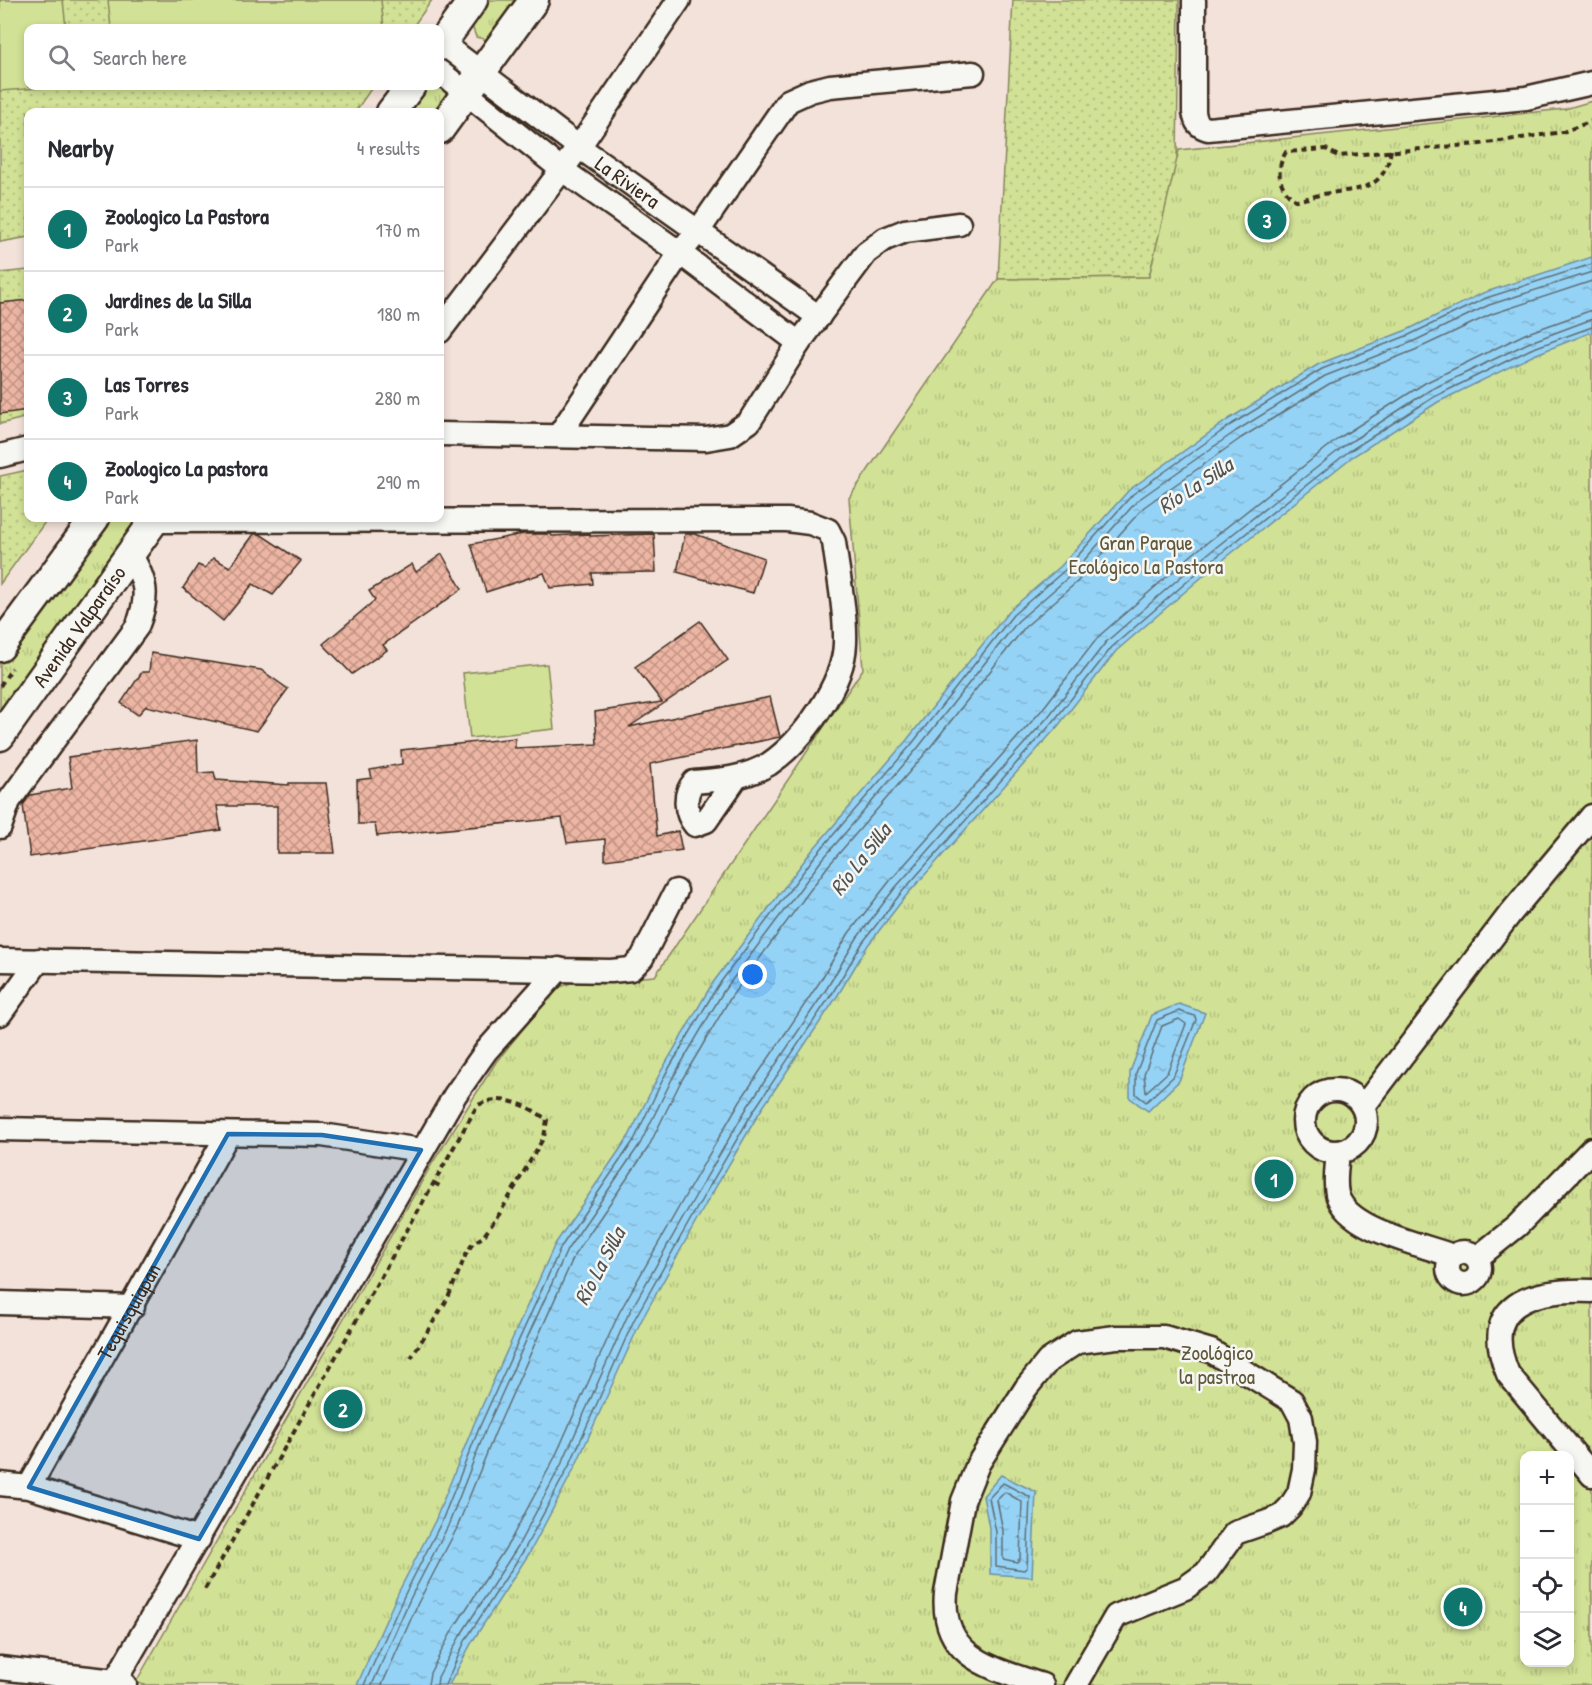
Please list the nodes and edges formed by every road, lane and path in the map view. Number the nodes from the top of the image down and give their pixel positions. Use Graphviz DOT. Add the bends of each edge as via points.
graph roads {
  1 [pos="473,0"];
  2 [pos="534,0"];
  3 [pos="679,0"];
  4 [pos="1194,0"];
  5 [pos="444,39"];
  6 [pos="444,48"];
  7 [pos="444,73"];
  8 [pos="973,73"];
  9 [pos="474,82"];
  10 [pos="1592,84"];
  11 [pos="408,90"];
  12 [pos="395,108"];
  13 [pos="1592,121"];
  14 [pos="444,123"];
  15 [pos="579,147"];
  16 [pos="1391,150"];
  17 [pos="561,169"];
  18 [pos="959,224"];
  19 [pos="699,230"];
  20 [pos="680,253"];
  21 [pos="819,316"];
  22 [pos="444,326"];
  23 [pos="799,343"];
  24 [pos="444,434"];
  25 [pos="559,435"];
  26 [pos="24,449"];
  27 [pos="0,456"];
  28 [pos="444,519"];
  29 [pos="92,522"];
  30 [pos="153,522"];
  31 [pos="129,552"];
  32 [pos="0,647"];
  33 [pos="0,736"];
  34 [pos="736,778"];
  35 [pos="4,802"];
  36 [pos="1592,816"];
  37 [pos="0,827"];
  38 [pos="676,891"];
  39 [pos="0,960"];
  40 [pos="39,960"];
  41 [pos="559,969"];
  42 [pos="0,1014"];
  43 [pos="1363,1107"];
  44 [pos="0,1128"];
  45 [pos="228,1134"];
  46 [pos="1592,1149"];
  47 [pos="421,1150"];
  48 [pos="1338,1152"];
  49 [pos="1453,1256"];
  50 [pos="1477,1258"];
  51 [pos="1592,1291"];
  52 [pos="0,1303"];
  53 [pos="133,1306"];
  54 [pos="411,1358"];
  55 [pos="1592,1475"];
  56 [pos="0,1484"];
  57 [pos="29,1487"];
  58 [pos="200,1539"];
  59 [pos="205,1589"];
  60 [pos="0,1668"];
  61 [pos="120,1683"];
  62 [pos="1042,1685"];
  63 [pos="1076,1685"];
  1 -- 5 [label="main road"];
  2 -- 9 [label="main road"];
  3 -- 15 [label="street"];
  4 -- 10 [label="street" via="1194,112 1200,127 1209,129 1526,98"];
  6 -- 9 [label="street, La Riviera"];
  7 -- 9 [label="street, La Riviera"];
  8 -- 19 [label="street" via="830,86 788,101"];
  9 -- 14 [label="main road"];
  9 -- 15 [label="street, La Riviera"];
  9 -- 17 [label="street, La Riviera"];
  11 -- 12 [label="main road"];
  13 -- 16 [label="path" via="1538,136"];
  15 -- 17 [label="street"];
  15 -- 19 [label="street, La Riviera"];
  16 -- 16 [label="path" via="1338,156 1326,149 1286,152 1279,175 1284,192 1295,200 1368,186 1388,169"];
  17 -- 20 [label="street, La Riviera"];
  17 -- 22 [label="street"];
  18 -- 21 [label="street" via="905,231 885,239 866,253"];
  19 -- 20 [label="street"];
  19 -- 21 [label="street, La Riviera"];
  20 -- 23 [label="street, La Riviera"];
  20 -- 25 [label="street"];
  21 -- 23 [label="street"];
  23 -- 25 [label="street" via="749,422 730,435 706,439"];
  24 -- 25 [label="street"];
  26 -- 27 [label="street"];
  28 -- 34 [label="street" via="787,520 828,530 834,542 845,642 837,681 806,728 788,747 769,764"];
  29 -- 32 [label="main road"];
  30 -- 31 [label="main road, Avenida Valparaíso"];
  31 -- 33 [label="main road, Avenida Valparaíso"];
  31 -- 35 [label="street" via="144,576 143,611 136,627"];
  35 -- 37 [label="street"];
  36 -- 43 [label="street" via="1510,914"];
  38 -- 41 [label="street" via="642,958 631,969"];
  39 -- 40 [label="street"];
  40 -- 41 [label="street"];
  40 -- 42 [label="street"];
  41 -- 47 [label="street" via="486,1051"];
  43 -- 48 [label="street" via="1365,1130 1359,1141"];
  43 -- 48 [label="street" via="1345,1091 1332,1090 1311,1101 1305,1118 1308,1136 1321,1148"];
  44 -- 45 [label="street"];
  45 -- 47 [label="street" via="322,1135"];
  45 -- 53 [label="street, Tequisquiapan"];
  46 -- 50 [label="street" via="1517,1227"];
  47 -- 58 [label="street"];
  48 -- 49 [label="street" via="1337,1195 1347,1212 1366,1226"];
  49 -- 50 [label="street" via="1466,1252"];
  49 -- 50 [label="street" via="1449,1274 1463,1285 1479,1276"];
  51 -- 55 [label="street" via="1540,1294 1520,1302 1504,1313 1499,1332 1500,1356 1508,1374"];
  52 -- 53 [label="street"];
  53 -- 57 [label="street, Tequisquiapan"];
  54 -- 59 [label="path" via="448,1298 466,1254 500,1213 543,1137 548,1120 534,1109 497,1100 486,1100 477,1106"];
  56 -- 57 [label="street"];
  57 -- 58 [label="street"];
  58 -- 61 [label="street"];
  60 -- 61 [label="street"];
  62 -- 63 [label="street" via="972,1657 956,1643 949,1630 946,1593 969,1482 1026,1388 1048,1361 1077,1342 1164,1337 1211,1351 1292,1401 1301,1418 1305,1442 1299,1492 1281,1516 1235,1533 1206,1573 1185,1587 1116,1616"];
}
